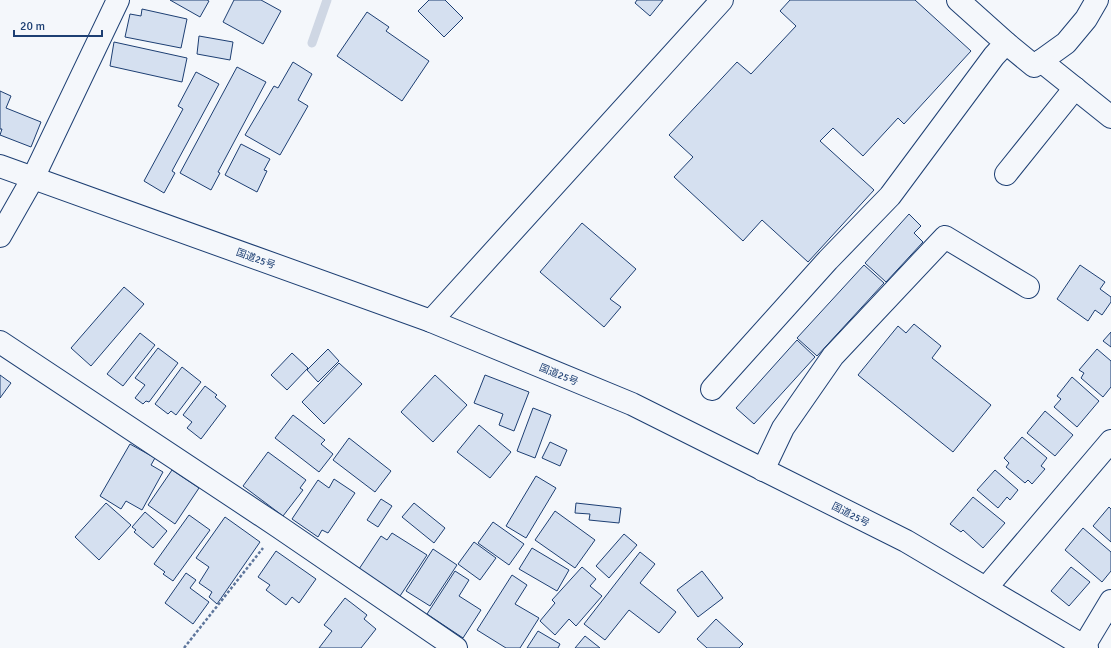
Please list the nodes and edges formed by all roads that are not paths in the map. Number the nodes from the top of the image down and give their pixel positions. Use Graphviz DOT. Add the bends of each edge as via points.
graph roads {
  1 [pos="118,0"];
  2 [pos="722,0"];
  3 [pos="1097,0"];
  4 [pos="969,3"];
  5 [pos="1006,43"];
  6 [pos="1041,61"];
  7 [pos="1074,88"];
  8 [pos="1111,117"];
  9 [pos="0,166"];
  10 [pos="1006,174"];
  11 [pos="33,178"];
  12 [pos="0,236"];
  13 [pos="1028,287"];
  14 [pos="431,321"];
  15 [pos="0,342"];
  16 [pos="712,389"];
  17 [pos="1111,441"];
  18 [pos="763,470"];
  19 [pos="986,588"];
  20 [pos="1111,600"];
  21 [pos="1086,647"];
  22 [pos="456,648"];
  1 -- 11 [label="main road"];
  2 -- 14 [label="main road"];
  3 -- 6 [label="main road" via="1086,19 1066,43"];
  4 -- 5 [label="main road"];
  5 -- 6 [label="main road" via="1034,66"];
  5 -- 16 [label="main road" via="890,196 828,260"];
  6 -- 7 [label="main road"];
  7 -- 8 [label="main road"];
  7 -- 10 [label="main road"];
  9 -- 11 [label="main road, 国道25号"];
  11 -- 12 [label="main road"];
  11 -- 14 [label="main road, 国道25号"];
  13 -- 18 [label="main road" via="945,237 833,356 783,428"];
  14 -- 18 [label="main road, 国道25号" via="632,404"];
  15 -- 22 [label="main road"];
  17 -- 19 [label="main road"];
  18 -- 19 [label="main road, 国道25号" via="906,541"];
  19 -- 21 [label="main road, 国道25号"];
  20 -- 21 [label="main road"];
}
